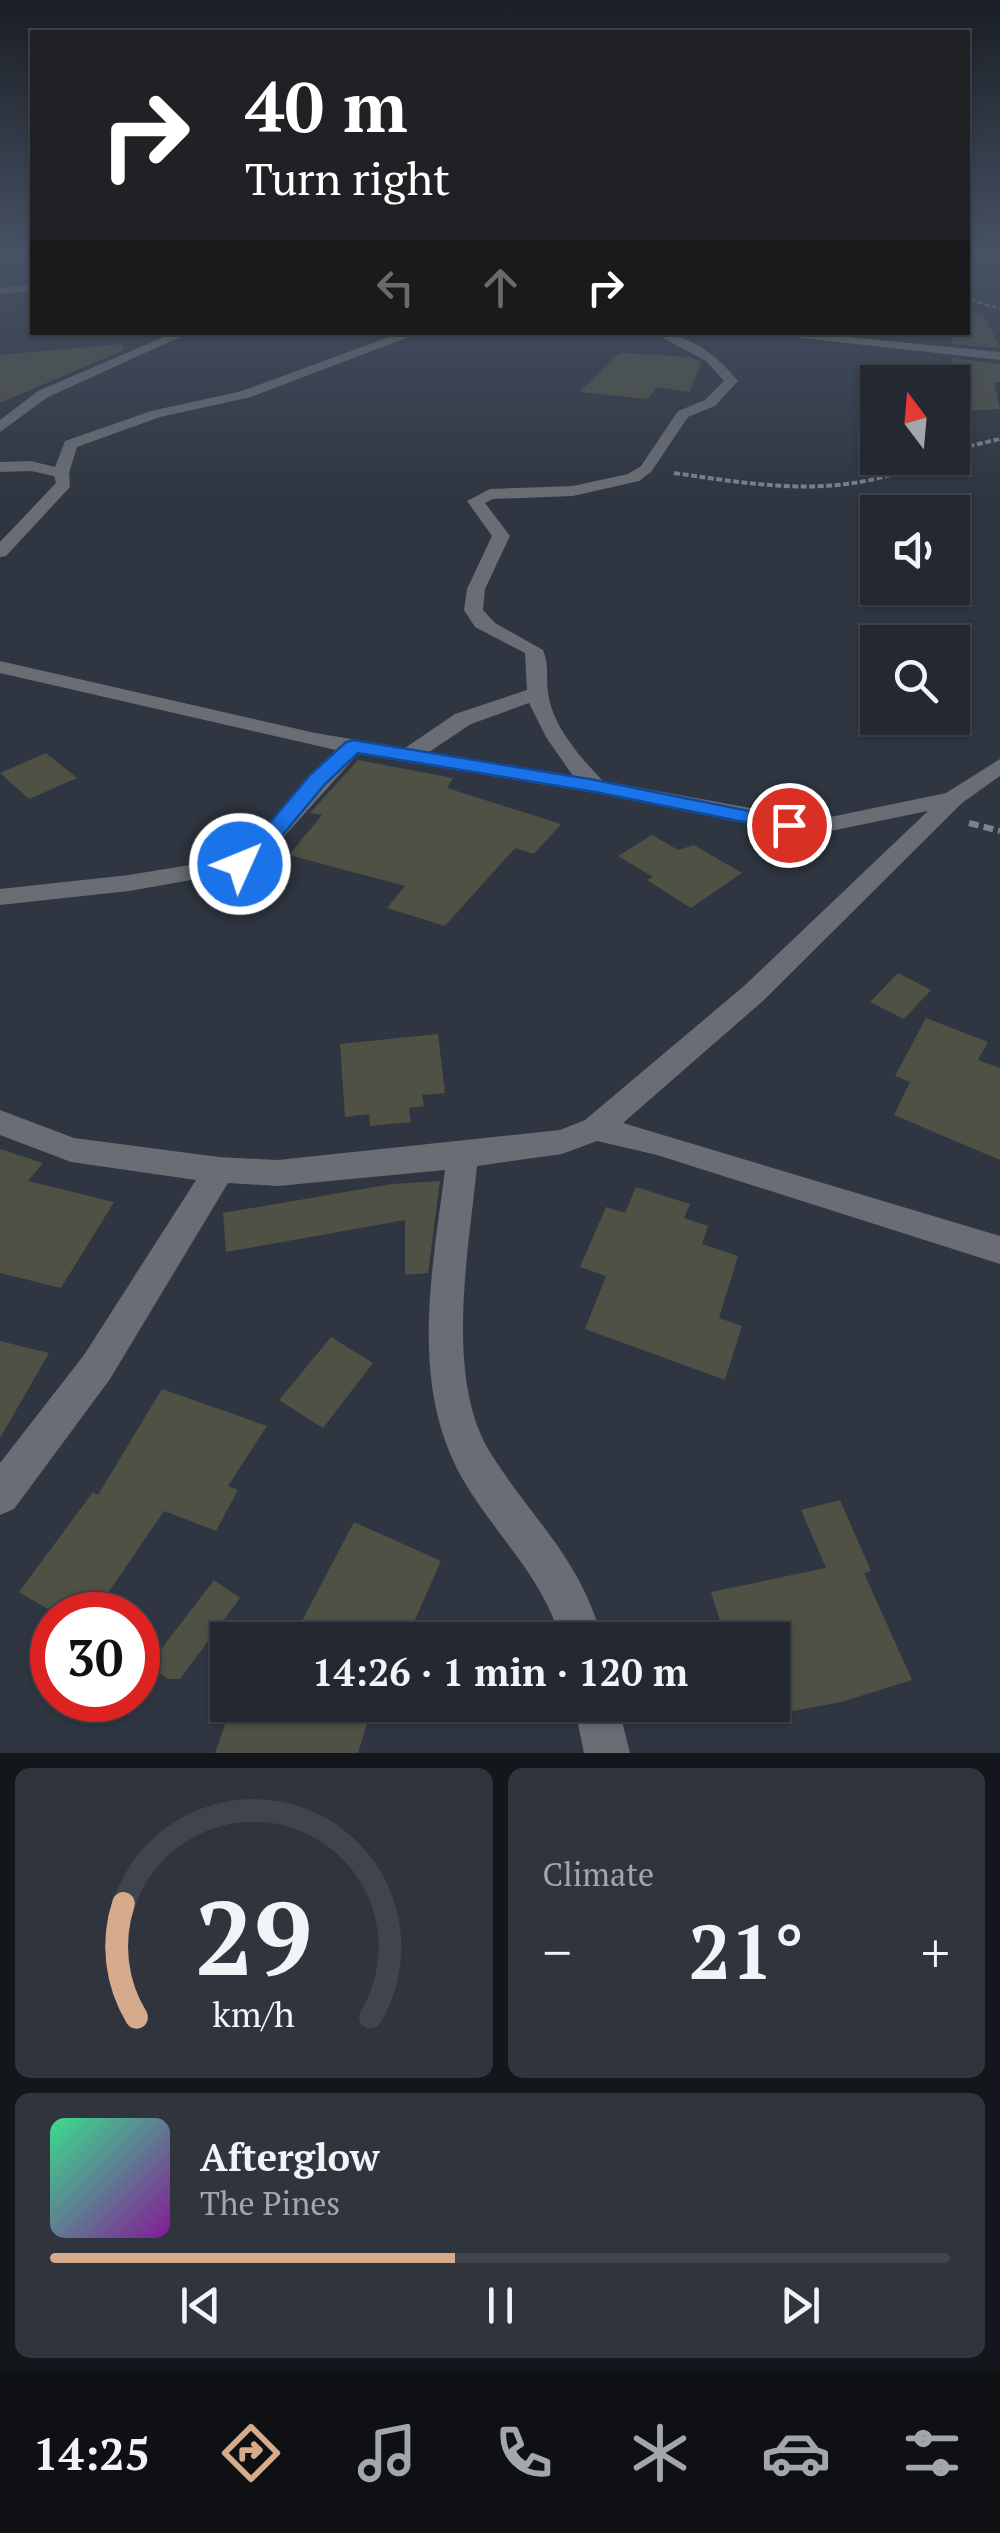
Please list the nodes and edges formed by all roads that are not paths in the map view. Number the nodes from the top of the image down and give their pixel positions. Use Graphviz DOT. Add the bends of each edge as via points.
graph roads {
  1 [pos="178,335"];
  2 [pos="408,335"];
  3 [pos="664,335"];
  4 [pos="785,335"];
  5 [pos="1000,356"];
  6 [pos="0,428"];
  7 [pos="0,467"];
  8 [pos="61,472"];
  9 [pos="0,552"];
  10 [pos="0,668"];
  11 [pos="538,693"];
  12 [pos="353,746"];
  13 [pos="408,756"];
  14 [pos="1000,766"];
  15 [pos="595,786"];
  16 [pos="954,798"];
  17 [pos="0,897"];
  18 [pos="0,1122"];
  19 [pos="596,1129"];
  20 [pos="462,1156"];
  21 [pos="220,1170"];
  22 [pos="1000,1250"];
  23 [pos="0,1495"];
  24 [pos="579,1622"];
  25 [pos="600,1722"];
  26 [pos="607,1753"];
  1 -- 6 [label="street" via="57,386"];
  2 -- 8 [label="street" via="246,394 156,414 70,444"];
  3 -- 11 [label="street" via="711,358 730,381 710,403 683,414 646,469 599,487 490,494 476,501 501,536 473,610 478,620 533,650"];
  4 -- 5 [label="street"];
  7 -- 8 [label="street"];
  8 -- 9 [label="street" via="60,491"];
  10 -- 12 [label="street"];
  11 -- 13 [label="street" via="463,720"];
  11 -- 15 [label="street" via="562,742"];
  12 -- 13 [label="street"];
  12 -- 17 [label="street" via="240,864"];
  13 -- 15 [label="street"];
  14 -- 16 [label="street"];
  15 -- 16 [label="street" via="816,826"];
  16 -- 19 [label="street" via="754,992"];
  18 -- 21 [label="street" via="72,1150"];
  19 -- 20 [label="street" via="562,1142"];
  19 -- 22 [label="street"];
  20 -- 21 [label="street" via="278,1173"];
  20 -- 24 [label="street" via="446,1336 450,1394 474,1462 545,1558"];
  21 -- 23 [label="street" via="97,1367"];
  25 -- 26 [label="street"];
}
